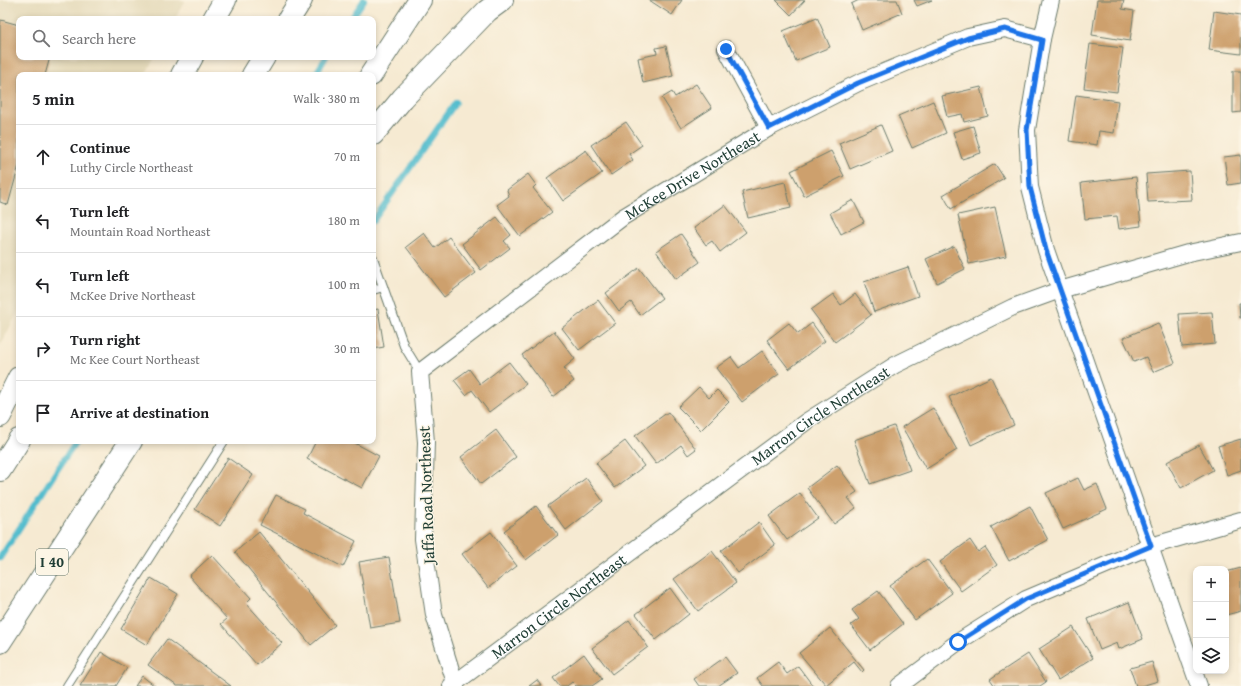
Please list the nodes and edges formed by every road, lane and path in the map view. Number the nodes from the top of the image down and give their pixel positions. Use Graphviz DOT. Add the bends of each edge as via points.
graph roads {
  1 [pos="225,0"];
  2 [pos="301,0"];
  3 [pos="420,0"];
  4 [pos="502,0"];
  5 [pos="1051,0"];
  6 [pos="216,16"];
  7 [pos="291,16"];
  8 [pos="1042,40"];
  9 [pos="726,49"];
  10 [pos="190,60"];
  11 [pos="262,60"];
  12 [pos="184,72"];
  13 [pos="255,72"];
  14 [pos="373,72"];
  15 [pos="769,128"];
  16 [pos="376,130"];
  17 [pos="1241,242"];
  18 [pos="376,266"];
  19 [pos="384,287"];
  20 [pos="376,289"];
  21 [pos="1060,290"];
  22 [pos="420,372"];
  23 [pos="16,384"];
  24 [pos="0,416"];
  25 [pos="16,444"];
  26 [pos="129,444"];
  27 [pos="134,444"];
  28 [pos="222,444"];
  29 [pos="0,470"];
  30 [pos="104,482"];
  31 [pos="1241,520"];
  32 [pos="1151,546"];
  33 [pos="0,642"];
  34 [pos="454,685"];
  35 [pos="66,686"];
  36 [pos="899,686"];
  37 [pos="1199,686"];
  1 -- 6 [label="highway"];
  2 -- 7 [label="highway"];
  3 -- 14 [label="highway"];
  4 -- 16 [label="highway" via="487,11 403,98"];
  5 -- 8 [label="street"];
  8 -- 15 [label="street, McKee Drive Northeast" via="1005,29 968,38 858,83"];
  8 -- 21 [label="street" via="1027,130 1030,187 1046,250"];
  9 -- 15 [label="street"];
  10 -- 12 [label="highway"];
  11 -- 13 [label="highway"];
  15 -- 22 [label="street, McKee Drive Northeast" via="623,217"];
  17 -- 21 [label="street, Marron Circle Northeast" via="1188,253"];
  18 -- 19 [label="lane"];
  19 -- 20 [label="lane"];
  19 -- 22 [label="lane" via="404,346"];
  21 -- 32 [label="street"];
  21 -- 34 [label="street, Marron Circle Northeast" via="1013,307 895,365 807,421"];
  22 -- 34 [label="street, Jaffa Road Northeast" via="426,442 423,539 434,615"];
  23 -- 24 [label="highway"];
  25 -- 29 [label="highway"];
  26 -- 30 [label="highway, I 40"];
  27 -- 30 [label="highway"];
  28 -- 35 [label="lane"];
  30 -- 33 [label="highway, I 40"];
  31 -- 32 [label="street"];
  32 -- 36 [label="street" via="1026,599 958,642"];
  32 -- 37 [label="street"];
}
